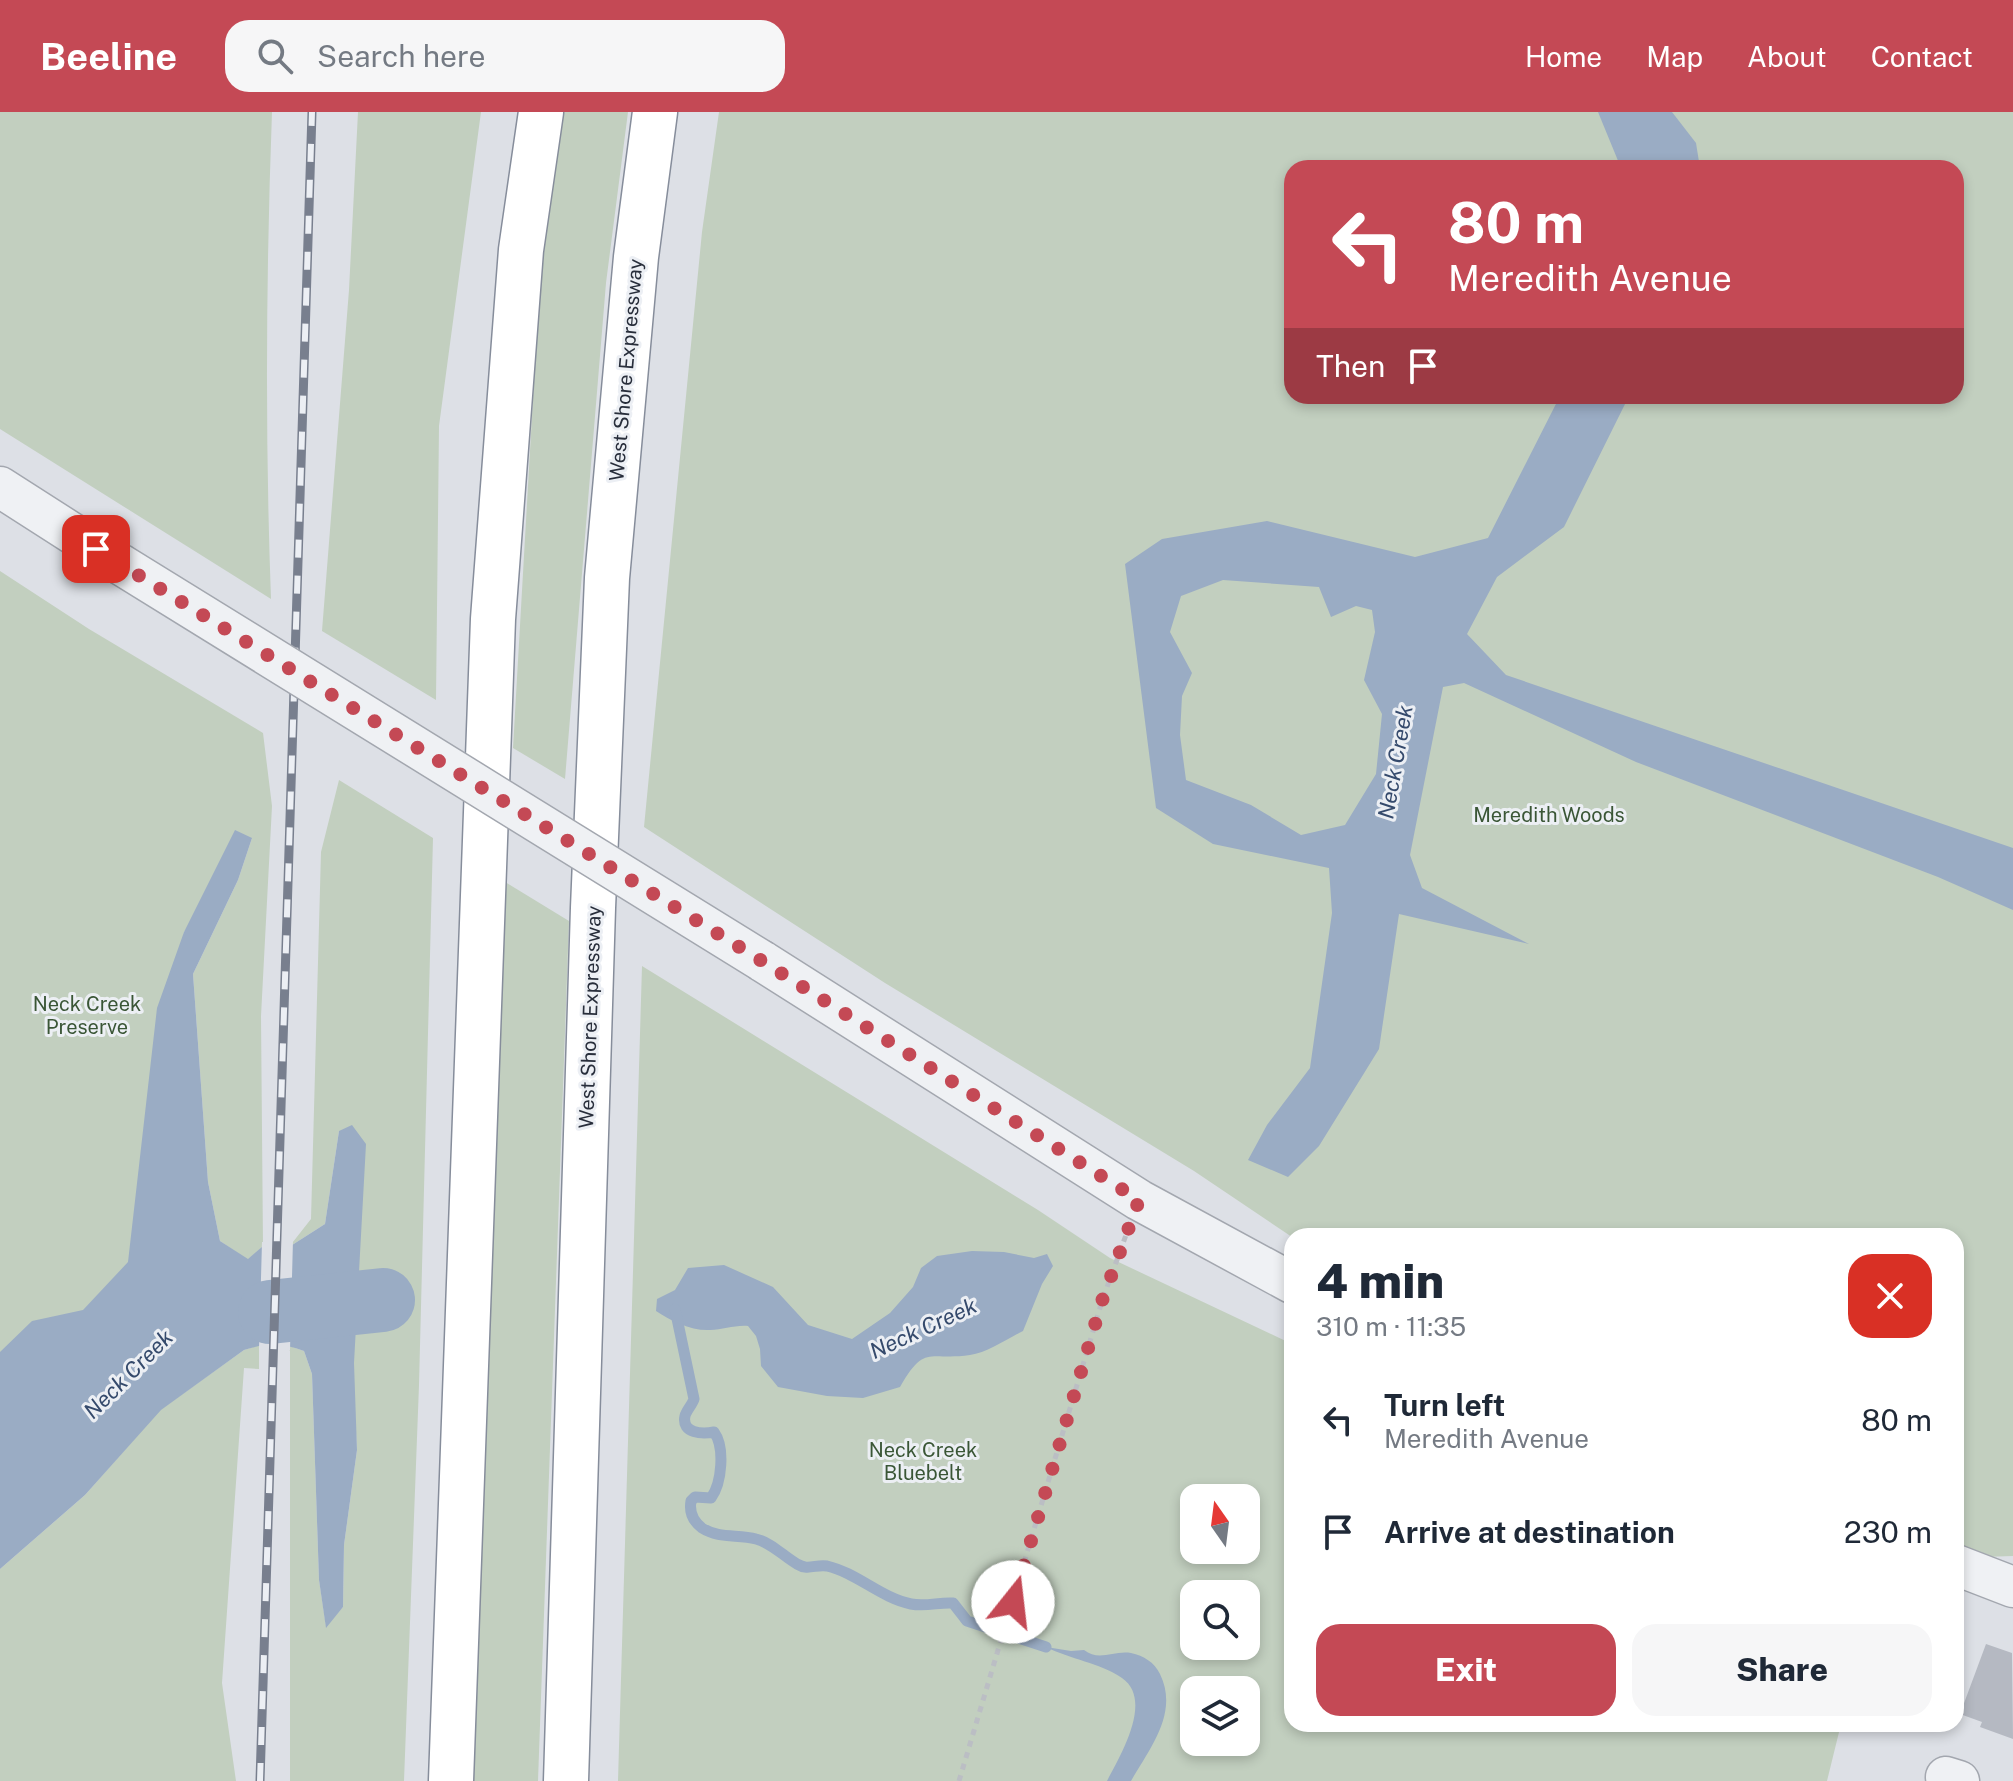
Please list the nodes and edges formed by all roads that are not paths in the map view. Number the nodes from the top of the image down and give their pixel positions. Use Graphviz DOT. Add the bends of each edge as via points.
graph roads {
  1 [pos="527,112"];
  2 [pos="541,112"];
  3 [pos="655,112"];
  4 [pos="686,112"];
  5 [pos="521,250"];
  6 [pos="0,487"];
  7 [pos="607,578"];
  8 [pos="585,1213"];
  9 [pos="1284,1279"];
  10 [pos="1964,1568"];
  11 [pos="2013,1587"];
  12 [pos="451,1781"];
  13 [pos="566,1781"];
  14 [pos="581,1781"];
  1 -- 5 [label="highway"];
  2 -- 5 [label="highway"];
  3 -- 7 [label="highway, West Shore Expressway" via="636,257"];
  4 -- 7 [label="highway"];
  5 -- 12 [label="highway" via="493,619"];
  6 -- 9 [label="street, bridge" via="1139,1200"];
  7 -- 8 [label="highway, West Shore Expressway"];
  8 -- 13 [label="highway, West Shore Expressway"];
  8 -- 14 [label="highway"];
  10 -- 11 [label="street"];
}
